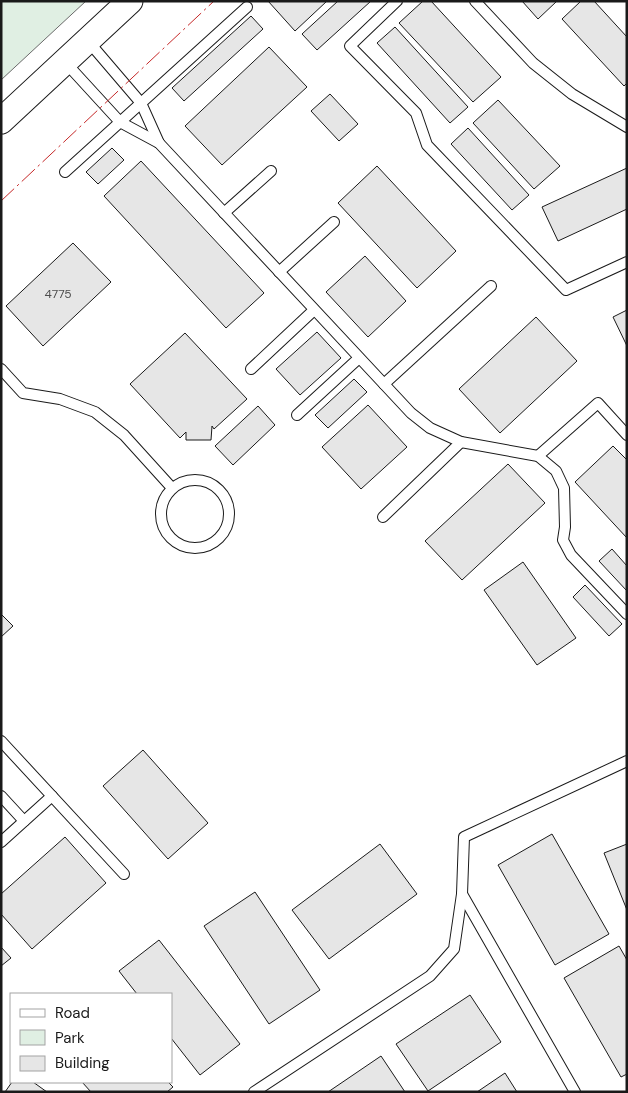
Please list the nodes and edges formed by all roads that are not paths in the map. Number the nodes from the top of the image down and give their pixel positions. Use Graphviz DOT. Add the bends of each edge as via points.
graph roads {
  1 [pos="130,1"];
  2 [pos="398,1"];
  3 [pos="475,1"];
  4 [pos="247,7"];
  5 [pos="88,41"];
  6 [pos="65,61"];
  7 [pos="141,103"];
  8 [pos="1,121"];
  9 [pos="120,122"];
  10 [pos="627,127"];
  11 [pos="159,143"];
  12 [pos="271,171"];
  13 [pos="65,172"];
  14 [pos="224,213"];
  15 [pos="334,222"];
  16 [pos="627,262"];
  17 [pos="279,272"];
  18 [pos="491,286"];
  19 [pos="314,310"];
  20 [pos="360,358"];
  21 [pos="1,369"];
  22 [pos="251,369"];
  23 [pos="384,384"];
  24 [pos="297,415"];
  25 [pos="627,435"];
  26 [pos="461,442"];
  27 [pos="538,456"];
  28 [pos="172,488"];
  29 [pos="383,517"];
  30 [pos="627,614"];
  31 [pos="1,741"];
  32 [pos="627,761"];
  33 [pos="1,796"];
  34 [pos="52,796"];
  35 [pos="24,821"];
  36 [pos="1,842"];
  37 [pos="124,874"];
  38 [pos="462,894"];
  39 [pos="254,1092"];
  40 [pos="575,1092"];
  1 -- 5 [label="street"];
  2 -- 16 [label="lane" via="350,46 416,113 427,145 566,290"];
  3 -- 10 [label="lane" via="533,62 572,94"];
  4 -- 7 [label="lane"];
  5 -- 6 [label="street"];
  5 -- 7 [label="lane"];
  6 -- 8 [label="street"];
  6 -- 9 [label="lane"];
  7 -- 9 [label="lane"];
  7 -- 11 [label="lane"];
  9 -- 11 [label="lane"];
  9 -- 13 [label="lane"];
  11 -- 14 [label="lane"];
  12 -- 14 [label="lane"];
  14 -- 17 [label="lane"];
  15 -- 17 [label="lane"];
  17 -- 19 [label="lane"];
  18 -- 23 [label="lane"];
  19 -- 20 [label="lane"];
  19 -- 22 [label="lane"];
  20 -- 23 [label="lane"];
  20 -- 24 [label="lane"];
  21 -- 28 [label="lane" via="23,394 60,399 95,412 124,436"];
  23 -- 26 [label="lane" via="430,428"];
  25 -- 27 [label="lane" via="598,403"];
  26 -- 27 [label="lane"];
  26 -- 29 [label="lane"];
  27 -- 30 [label="lane" via="556,470 564,488 563,540 571,555"];
  28 -- 28 [label="lane" via="165,496 160,517 169,537 178,544 202,548 222,535 228,524 229,512 227,500 220,490 197,479 184,481"];
  31 -- 34 [label="lane"];
  32 -- 38 [label="lane" via="464,836"];
  33 -- 35 [label="lane"];
  34 -- 35 [label="lane"];
  34 -- 37 [label="lane"];
  35 -- 36 [label="lane"];
  38 -- 39 [label="lane" via="454,949 430,976"];
  38 -- 40 [label="lane"];
}
